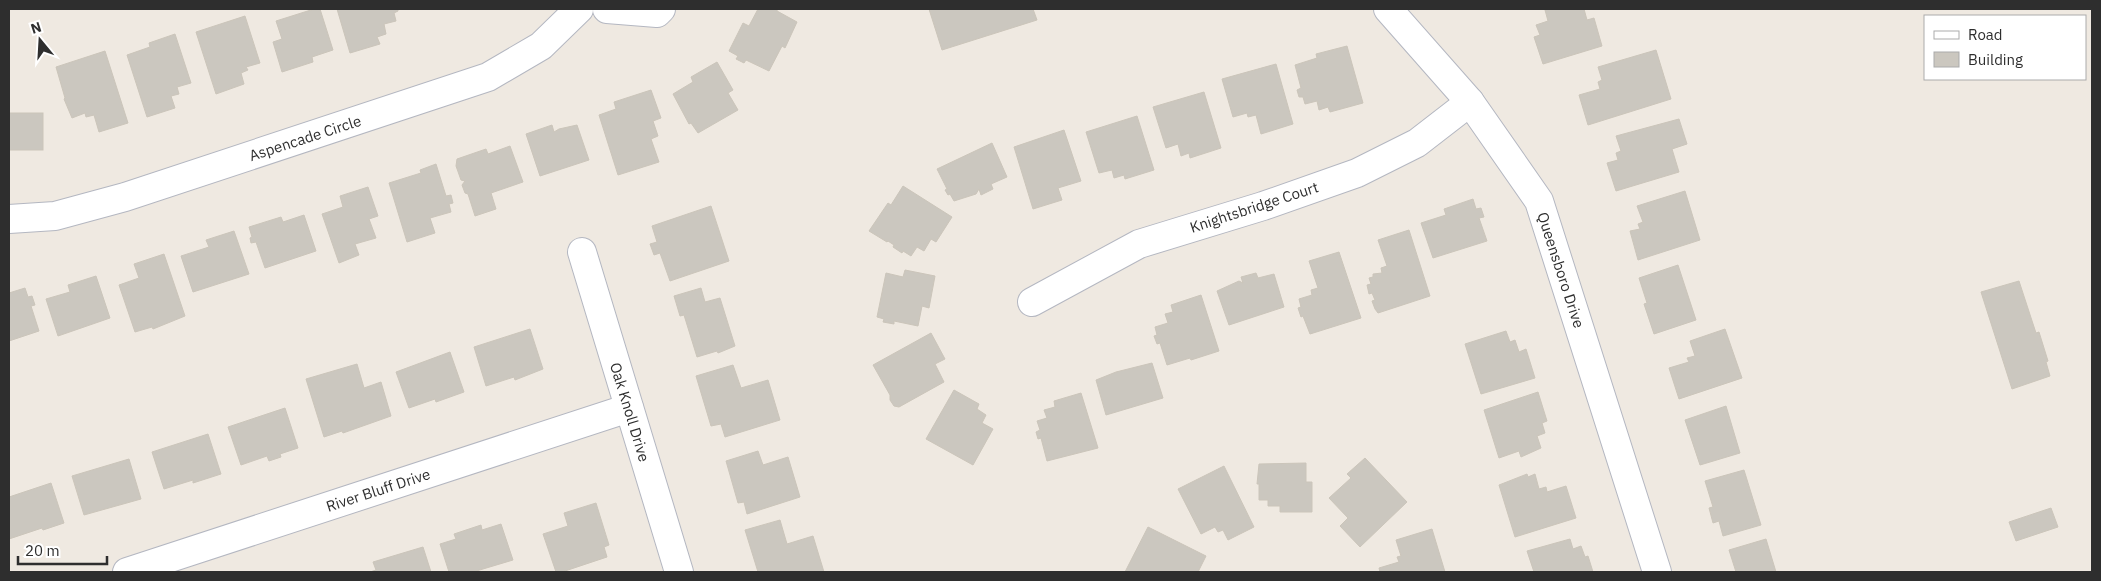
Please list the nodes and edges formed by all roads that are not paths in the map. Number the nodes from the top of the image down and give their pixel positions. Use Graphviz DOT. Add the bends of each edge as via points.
graph roads {
  1 [pos="579,9"];
  2 [pos="608,9"];
  3 [pos="661,9"];
  4 [pos="1388,9"];
  5 [pos="1470,102"];
  6 [pos="9,219"];
  7 [pos="582,252"];
  8 [pos="1032,302"];
  9 [pos="629,408"];
  10 [pos="127,572"];
  11 [pos="679,572"];
  12 [pos="1658,572"];
  1 -- 6 [label="street, Aspencade Circle" via="541,46 488,77 125,197 55,216"];
  2 -- 3 [label="street" via="658,12"];
  4 -- 5 [label="street, Queensboro Drive"];
  5 -- 8 [label="street, Knightsbridge Court" via="1417,143 1356,173 1263,206 1138,244"];
  5 -- 12 [label="street, Queensboro Drive" via="1539,201"];
  7 -- 9 [label="street, Oak Knoll Drive"];
  9 -- 10 [label="street, River Bluff Drive"];
  9 -- 11 [label="street, Oak Knoll Drive"];
}
